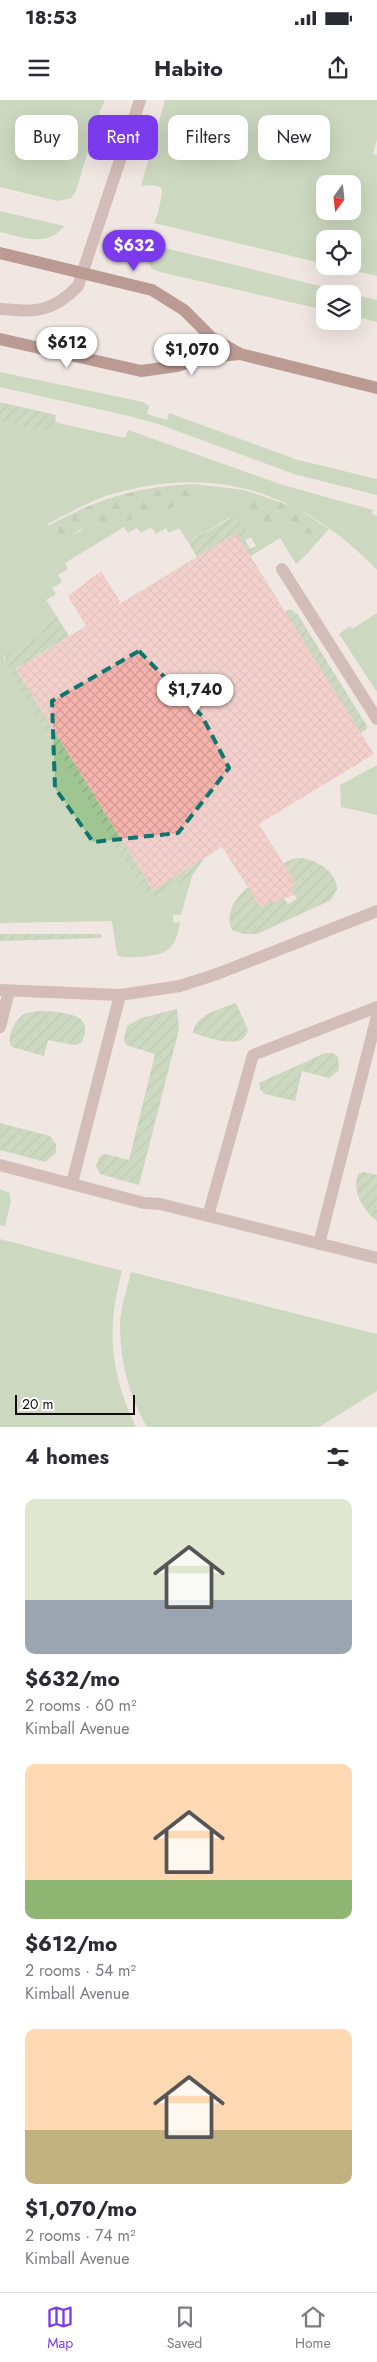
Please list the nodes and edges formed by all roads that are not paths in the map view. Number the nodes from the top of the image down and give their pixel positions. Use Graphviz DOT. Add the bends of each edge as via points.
graph roads {
  1 [pos="140,100"];
  2 [pos="0,253"];
  3 [pos="84,274"];
  4 [pos="0,310"];
  5 [pos="0,339"];
  6 [pos="240,354"];
  7 [pos="377,388"];
  8 [pos="282,569"];
  9 [pos="377,719"];
  10 [pos="377,911"];
  11 [pos="4,990"];
  12 [pos="120,995"];
  13 [pos="377,1006"];
  14 [pos="377,1016"];
  15 [pos="0,1027"];
  16 [pos="0,1165"];
  17 [pos="72,1182"];
  18 [pos="208,1216"];
  19 [pos="319,1244"];
  20 [pos="377,1258"];
  1 -- 3 [label="lane"];
  2 -- 3 [label="main road"];
  3 -- 4 [label="lane" via="78,286 60,303 48,308"];
  3 -- 6 [label="main road" via="152,290 184,310 212,338"];
  5 -- 6 [label="main road" via="141,371 207,357"];
  6 -- 7 [label="main road"];
  8 -- 9 [label="lane"];
  10 -- 12 [label="lane" via="217,974 180,986"];
  11 -- 12 [label="lane"];
  11 -- 15 [label="lane"];
  12 -- 17 [label="lane"];
  13 -- 18 [label="lane" via="252,1055"];
  14 -- 19 [label="lane"];
  16 -- 17 [label="lane"];
  17 -- 18 [label="lane" via="144,1203"];
  18 -- 19 [label="lane"];
  19 -- 20 [label="lane"];
}
